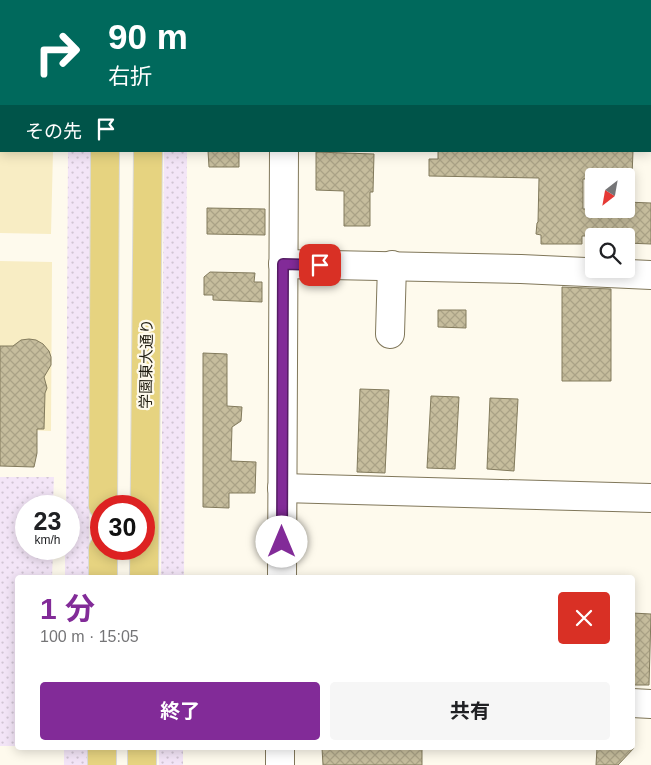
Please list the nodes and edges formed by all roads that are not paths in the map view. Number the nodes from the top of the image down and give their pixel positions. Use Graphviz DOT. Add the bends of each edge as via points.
graph roads {
  1 [pos="105,152"];
  2 [pos="148,152"];
  3 [pos="284,152"];
  4 [pos="283,264"];
  5 [pos="392,265"];
  6 [pos="651,275"];
  7 [pos="390,334"];
  8 [pos="282,488"];
  9 [pos="103,495"];
  10 [pos="651,498"];
  11 [pos="103,560"];
  12 [pos="103,575"];
  13 [pos="144,575"];
  14 [pos="282,575"];
  15 [pos="635,703"];
  16 [pos="651,704"];
  17 [pos="102,750"];
  18 [pos="142,750"];
  19 [pos="280,750"];
  20 [pos="102,765"];
  21 [pos="142,765"];
  22 [pos="280,765"];
  1 -- 9 [label="main road"];
  2 -- 13 [label="main road, 学園東大通り"];
  3 -- 4 [label="street"];
  4 -- 5 [label="street"];
  4 -- 8 [label="street"];
  5 -- 6 [label="street"];
  5 -- 7 [label="street"];
  8 -- 10 [label="street"];
  8 -- 14 [label="street"];
  11 -- 12 [label="main road"];
  15 -- 16 [label="street"];
  17 -- 20 [label="main road"];
  18 -- 21 [label="main road"];
  19 -- 22 [label="street"];
}
